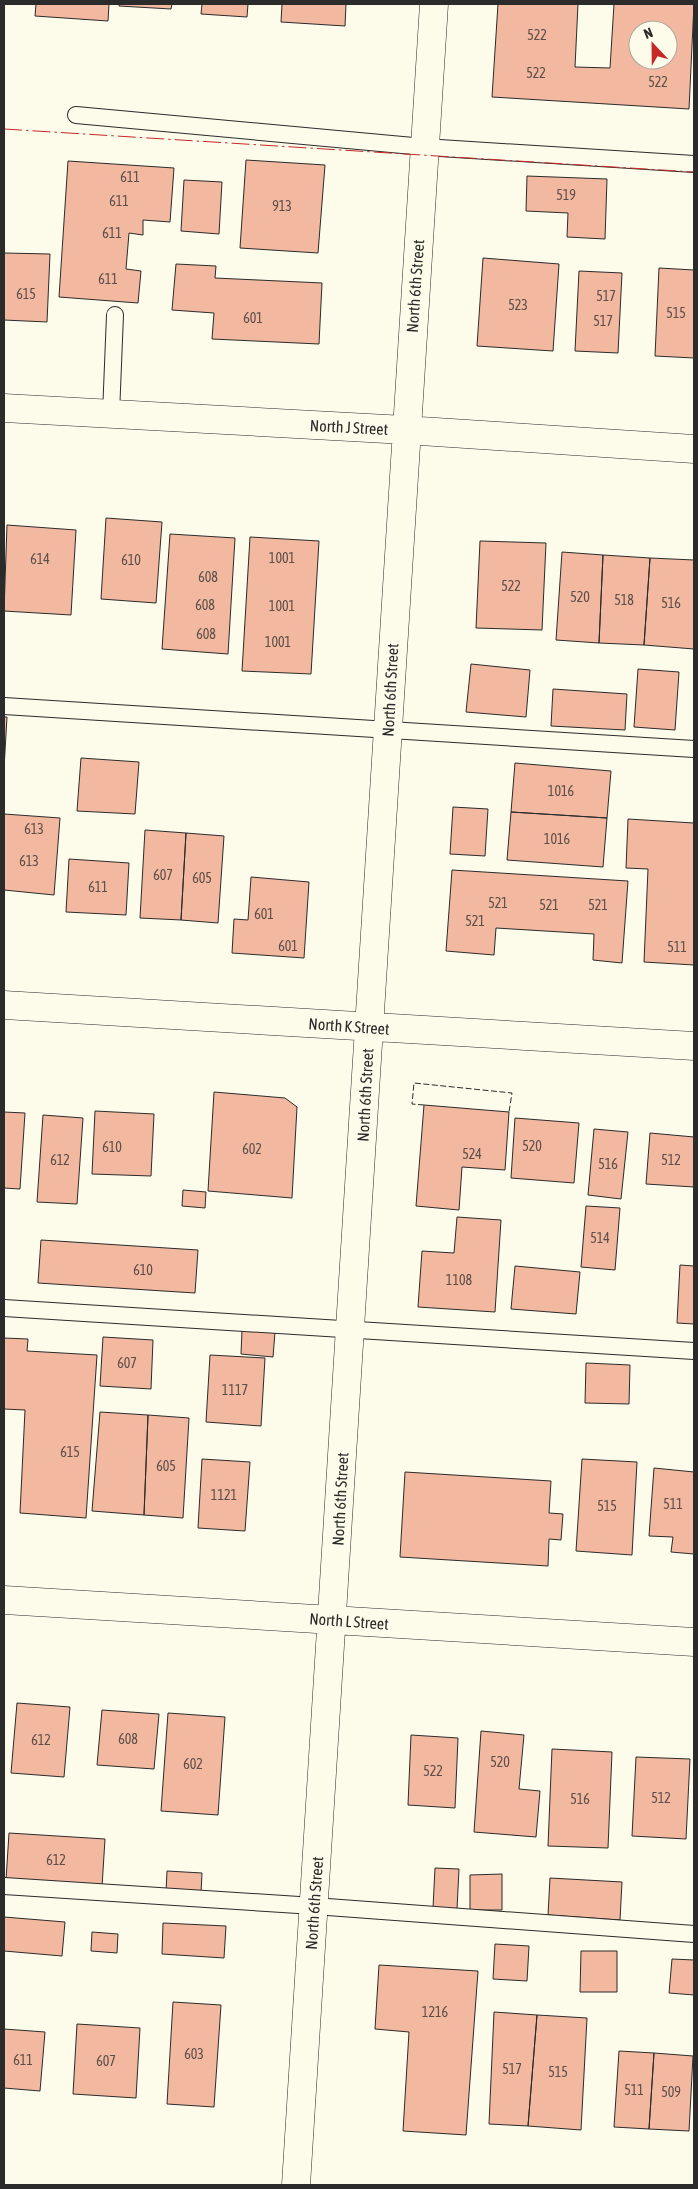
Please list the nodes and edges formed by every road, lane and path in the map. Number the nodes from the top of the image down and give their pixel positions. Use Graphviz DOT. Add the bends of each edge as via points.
graph roads {
  1 [pos="434,4"];
  2 [pos="76,115"];
  3 [pos="424,147"];
  4 [pos="694,164"];
  5 [pos="115,315"];
  6 [pos="4,408"];
  7 [pos="111,414"];
  8 [pos="405,430"];
  9 [pos="694,449"];
  10 [pos="4,706"];
  11 [pos="387,730"];
  12 [pos="694,749"];
  13 [pos="4,1005"];
  14 [pos="369,1028"];
  15 [pos="694,1046"];
  16 [pos="4,1308"];
  17 [pos="350,1330"];
  18 [pos="694,1351"];
  19 [pos="4,1600"];
  20 [pos="333,1620"];
  21 [pos="694,1642"];
  22 [pos="4,1886"];
  23 [pos="314,1906"];
  24 [pos="694,1934"];
  25 [pos="296,2185"];
  1 -- 3 [label="street, North 6th Street"];
  2 -- 3 [label="lane"];
  3 -- 4 [label="lane"];
  3 -- 8 [label="street, North 6th Street"];
  5 -- 7 [label="lane"];
  6 -- 7 [label="street, North J Street"];
  7 -- 8 [label="street, North J Street"];
  8 -- 9 [label="street, North J Street"];
  8 -- 11 [label="street, North 6th Street"];
  10 -- 11 [label="lane"];
  11 -- 12 [label="lane"];
  11 -- 14 [label="street, North 6th Street"];
  13 -- 14 [label="street, North K Street"];
  14 -- 15 [label="street, North K Street"];
  14 -- 17 [label="street, North 6th Street"];
  16 -- 17 [label="lane"];
  17 -- 18 [label="lane"];
  17 -- 20 [label="street, North 6th Street"];
  19 -- 20 [label="street, North L Street"];
  20 -- 21 [label="street, North L Street"];
  20 -- 23 [label="street, North 6th Street"];
  22 -- 23 [label="lane"];
  23 -- 24 [label="lane"];
  23 -- 25 [label="street, North 6th Street"];
}
